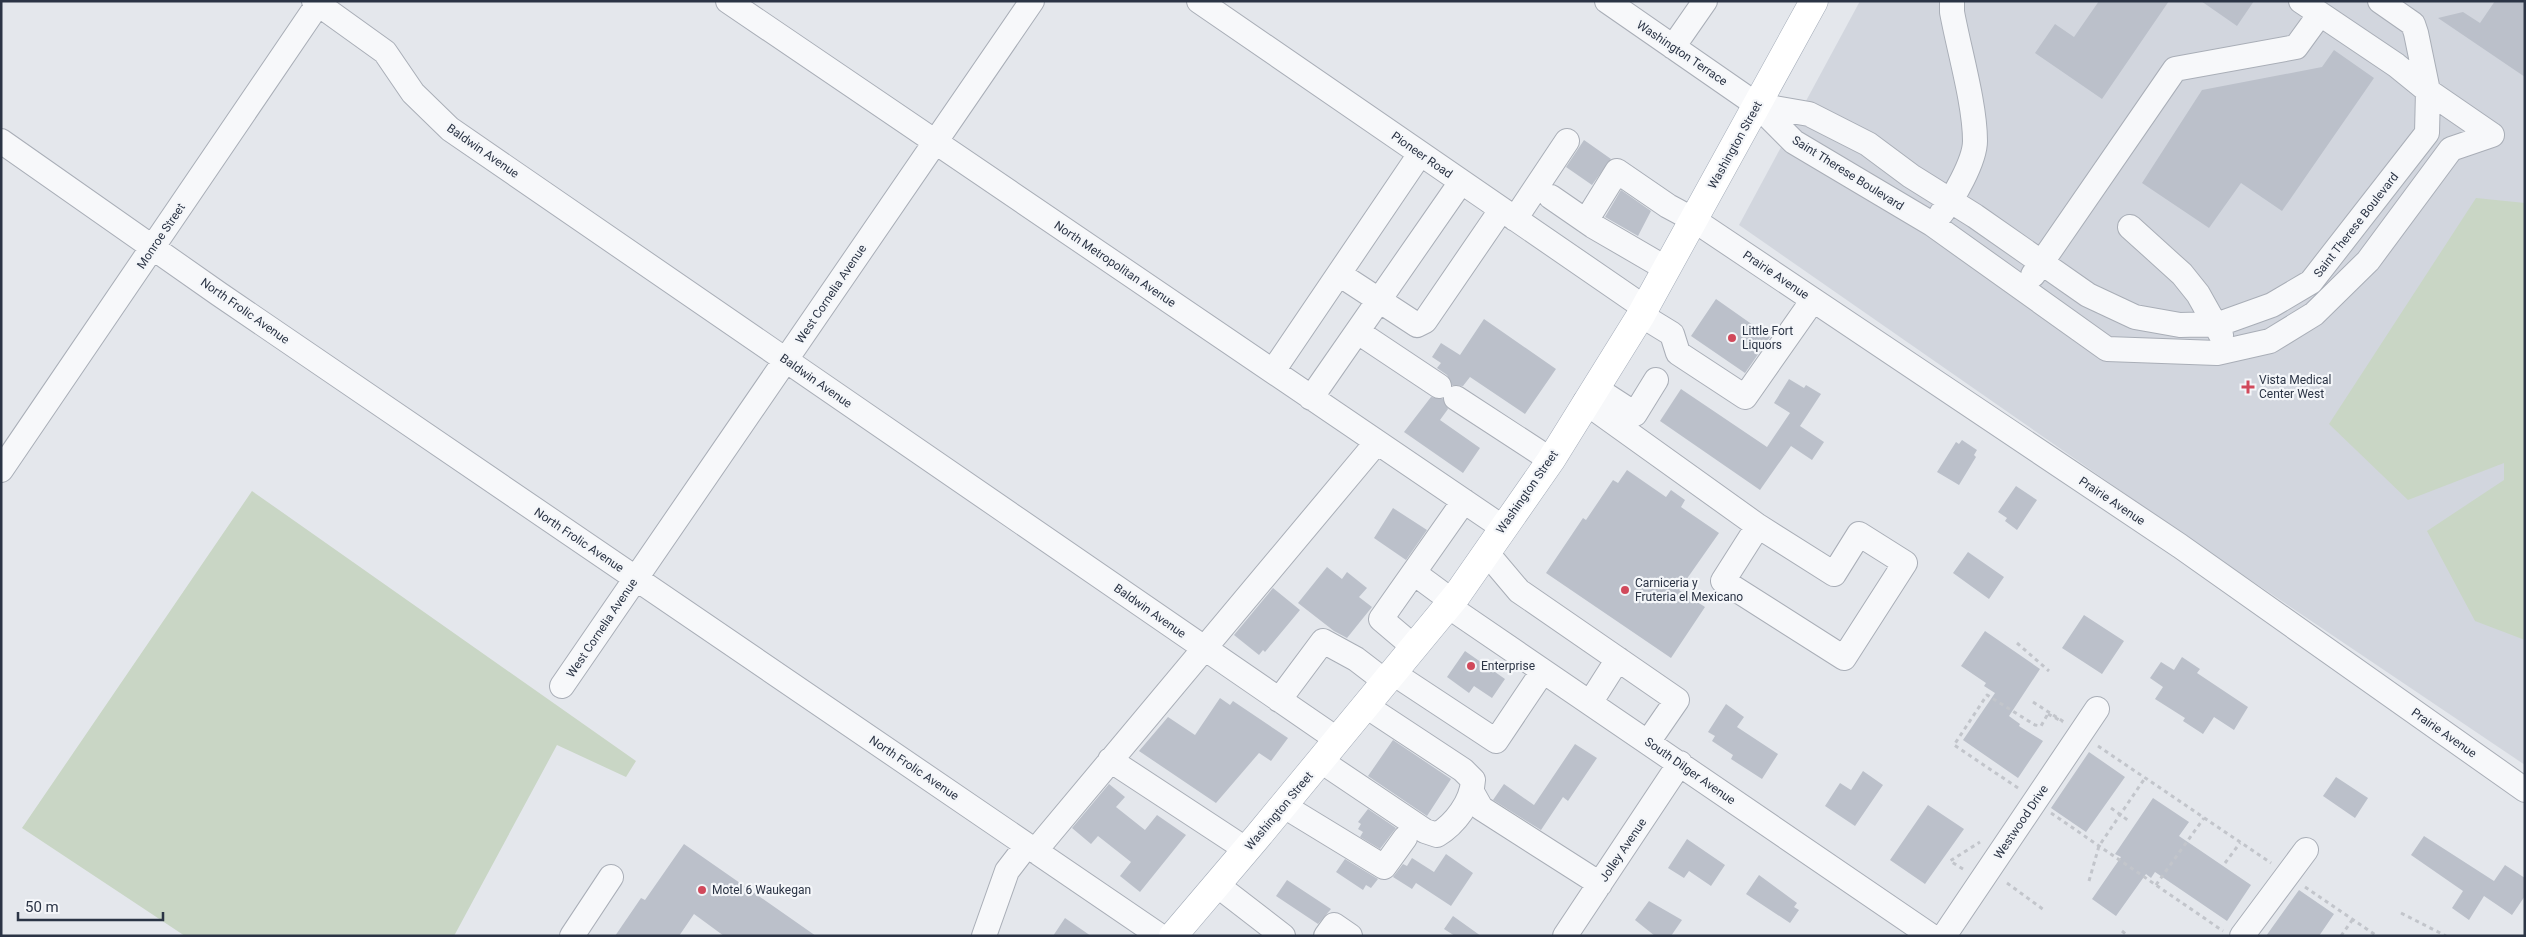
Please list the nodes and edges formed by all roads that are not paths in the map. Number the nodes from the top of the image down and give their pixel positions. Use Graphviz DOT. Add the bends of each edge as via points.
graph roads {
  1 [pos="728,1"];
  2 [pos="1032,1"];
  3 [pos="1198,1"];
  4 [pos="1607,1"];
  5 [pos="1704,1"];
  6 [pos="1814,1"];
  7 [pos="1952,1"];
  8 [pos="2380,1"];
  9 [pos="317,2"];
  10 [pos="2311,8"];
  11 [pos="1673,47"];
  12 [pos="2428,91"];
  13 [pos="1757,105"];
  14 [pos="1,141"];
  15 [pos="1567,141"];
  16 [pos="936,142"];
  17 [pos="1420,154"];
  18 [pos="1461,182"];
  19 [pos="1551,196"];
  20 [pos="1951,201"];
  21 [pos="1508,214"];
  22 [pos="1694,220"];
  23 [pos="1590,223"];
  24 [pos="1932,224"];
  25 [pos="2130,228"];
  26 [pos="154,247"];
  27 [pos="1572,258"];
  28 [pos="2042,263"];
  29 [pos="1667,268"];
  30 [pos="1339,274"];
  31 [pos="2022,291"];
  32 [pos="1379,300"];
  33 [pos="1813,300"];
  34 [pos="1643,311"];
  35 [pos="2216,324"];
  36 [pos="1358,332"];
  37 [pos="2229,350"];
  38 [pos="786,360"];
  39 [pos="1272,371"];
  40 [pos="1656,380"];
  41 [pos="1590,395"];
  42 [pos="1311,398"];
  43 [pos="1377,442"];
  44 [pos="1551,460"];
  45 [pos="1,470"];
  46 [pos="1464,501"];
  47 [pos="1758,526"];
  48 [pos="1502,527"];
  49 [pos="1486,552"];
  50 [pos="1414,573"];
  51 [pos="636,578"];
  52 [pos="1450,604"];
  53 [pos="1414,647"];
  54 [pos="1204,648"];
  55 [pos="1618,659"];
  56 [pos="1543,671"];
  57 [pos="1389,677"];
  58 [pos="562,686"];
  59 [pos="1279,700"];
  60 [pos="1590,702"];
  61 [pos="1366,706"];
  62 [pos="2097,709"];
  63 [pos="1338,740"];
  64 [pos="1648,742"];
  65 [pos="1110,760"];
  66 [pos="1321,761"];
  67 [pos="1680,763"];
  68 [pos="2525,790"];
  69 [pos="1472,792"];
  70 [pos="1284,806"];
  71 [pos="1405,838"];
  72 [pos="1031,848"];
  73 [pos="1247,850"];
  74 [pos="2306,850"];
  75 [pos="611,877"];
  76 [pos="1600,884"];
  77 [pos="1217,885"];
  78 [pos="1177,933"];
  79 [pos="572,936"];
  80 [pos="984,936"];
  81 [pos="1283,936"];
  82 [pos="1326,936"];
  83 [pos="1350,936"];
  84 [pos="1565,936"];
  85 [pos="1931,936"];
  86 [pos="1944,936"];
  87 [pos="2242,936"];
  1 -- 16 [label="street, North Metropolitan Avenue"];
  2 -- 16 [label="street, West Cornelia Avenue"];
  3 -- 17 [label="street, Pioneer Road"];
  4 -- 11 [label="street, Washington Terrace"];
  5 -- 11 [label="street"];
  6 -- 13 [label="main road, Washington Street"];
  7 -- 20 [label="street" via="1975,143 1962,181"];
  8 -- 12 [label="street, Saint Therese Boulevard" via="2412,24"];
  9 -- 26 [label="street, Monroe Street"];
  9 -- 38 [label="street, Baldwin Avenue" via="384,52 413,93 450,129"];
  10 -- 12 [label="street" via="2396,65"];
  10 -- 28 [label="street" via="2296,47 2174,69"];
  11 -- 13 [label="street, Washington Terrace"];
  12 -- 35 [label="street, Saint Therese Boulevard" via="2427,133 2311,282 2272,305"];
  12 -- 37 [label="street, Saint Therese Boulevard" via="2492,135 2451,149 2368,261 2314,314 2270,341"];
  13 -- 20 [label="street, Saint Therese Boulevard" via="1808,114 1868,144"];
  13 -- 22 [label="main road, Washington Street"];
  13 -- 24 [label="street, Saint Therese Boulevard" via="1794,142"];
  14 -- 26 [label="street, North Frolic Avenue"];
  15 -- 21 [label="street"];
  16 -- 38 [label="street, West Cornelia Avenue"];
  16 -- 39 [label="street, North Metropolitan Avenue"];
  17 -- 18 [label="street, Pioneer Road"];
  17 -- 30 [label="street"];
  18 -- 21 [label="street, Pioneer Road"];
  18 -- 32 [label="street"];
  19 -- 23 [label="street"];
  20 -- 24 [label="street"];
  20 -- 28 [label="street, Saint Therese Boulevard"];
  21 -- 27 [label="street, Pioneer Road"];
  21 -- 32 [label="street" via="1425,321 1417,325"];
  22 -- 23 [label="street, Prairie Avenue" via="1617,172"];
  22 -- 29 [label="main road, Washington Street"];
  22 -- 33 [label="street, Prairie Avenue"];
  23 -- 27 [label="street"];
  23 -- 29 [label="street"];
  24 -- 31 [label="street, Saint Therese Boulevard"];
  25 -- 35 [label="street" via="2182,274"];
  26 -- 45 [label="street, Monroe Street"];
  26 -- 51 [label="street, North Frolic Avenue"];
  27 -- 34 [label="street, Pioneer Road"];
  28 -- 31 [label="street"];
  28 -- 35 [label="street, Saint Therese Boulevard" via="2088,295 2135,317 2180,325"];
  29 -- 34 [label="main road, Washington Street"];
  30 -- 32 [label="street"];
  30 -- 39 [label="street"];
  31 -- 37 [label="street, Saint Therese Boulevard" via="2107,349 2217,353"];
  32 -- 36 [label="street"];
  33 -- 34 [label="street, Pioneer Road" via="1745,397 1678,353 1672,334"];
  33 -- 68 [label="street, Prairie Avenue" via="2180,546"];
  34 -- 41 [label="main road, Washington Street"];
  35 -- 37 [label="street"];
  36 -- 42 [label="street"];
  36 -- 44 [label="street"];
  38 -- 51 [label="street, West Cornelia Avenue"];
  38 -- 54 [label="street, Baldwin Avenue"];
  39 -- 42 [label="street, North Metropolitan Avenue"];
  40 -- 41 [label="street" via="1635,414"];
  41 -- 44 [label="main road, Washington Street"];
  41 -- 47 [label="street"];
  42 -- 43 [label="street, North Metropolitan Avenue"];
  43 -- 46 [label="street, North Metropolitan Avenue"];
  43 -- 54 [label="street"];
  44 -- 48 [label="main road, Washington Street"];
  46 -- 48 [label="street, North Metropolitan Avenue"];
  46 -- 50 [label="street"];
  47 -- 47 [label="street" via="1723,581 1844,658 1905,563 1860,534 1834,574"];
  48 -- 49 [label="main road, Washington Street"];
  49 -- 52 [label="main road, Washington Street"];
  49 -- 55 [label="street" via="1519,591"];
  50 -- 52 [label="street, South Dilger Avenue"];
  50 -- 53 [label="street" via="1381,619"];
  51 -- 58 [label="street, West Cornelia Avenue"];
  51 -- 72 [label="street, North Frolic Avenue"];
  52 -- 53 [label="main road, Washington Street"];
  52 -- 56 [label="street, South Dilger Avenue"];
  53 -- 57 [label="main road, Washington Street"];
  54 -- 59 [label="street, Baldwin Avenue"];
  54 -- 65 [label="street"];
  55 -- 60 [label="street"];
  55 -- 64 [label="street" via="1677,700"];
  56 -- 57 [label="street" via="1496,741"];
  56 -- 60 [label="street, South Dilger Avenue"];
  57 -- 59 [label="street" via="1323,641"];
  57 -- 61 [label="main road, Washington Street"];
  59 -- 63 [label="street, Baldwin Avenue"];
  60 -- 64 [label="street, South Dilger Avenue"];
  61 -- 63 [label="main road, Washington Street"];
  61 -- 69 [label="street" via="1463,770 1473,780"];
  62 -- 86 [label="street, Westwood Drive"];
  63 -- 66 [label="main road, Washington Street"];
  64 -- 67 [label="street, South Dilger Avenue"];
  65 -- 72 [label="street"];
  65 -- 73 [label="street"];
  66 -- 69 [label="street" via="1425,831 1437,835 1451,826"];
  66 -- 70 [label="main road, Washington Street"];
  67 -- 76 [label="street, Jolley Avenue"];
  67 -- 85 [label="street, South Dilger Avenue"];
  69 -- 76 [label="street" via="1481,808"];
  70 -- 71 [label="street" via="1384,867"];
  70 -- 73 [label="main road, Washington Street"];
  72 -- 78 [label="street, North Frolic Avenue"];
  72 -- 80 [label="street" via="1007,871"];
  73 -- 77 [label="main road, Washington Street"];
  74 -- 87 [label="street"];
  75 -- 79 [label="street"];
  76 -- 84 [label="street, Jolley Avenue"];
  77 -- 78 [label="main road, Washington Street"];
  77 -- 81 [label="street"];
  82 -- 83 [label="street" via="1334,925"];
}
